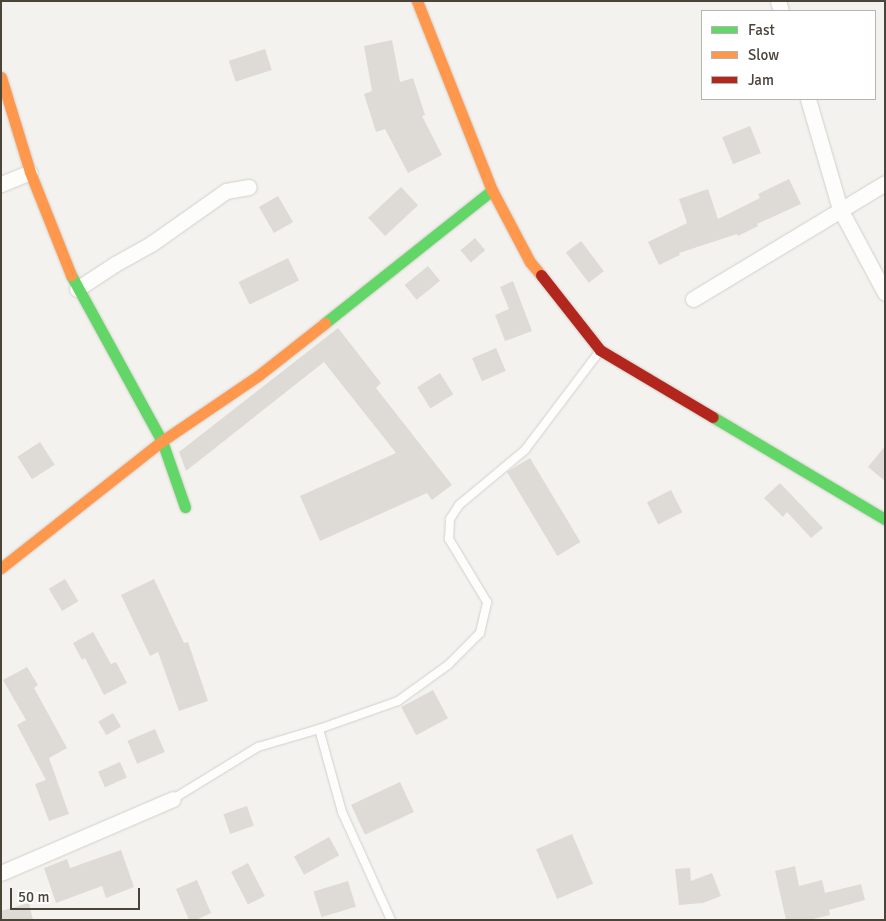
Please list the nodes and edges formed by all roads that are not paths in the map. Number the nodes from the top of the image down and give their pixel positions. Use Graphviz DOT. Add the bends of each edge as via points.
graph roads {
  1 [pos="417,1"];
  2 [pos="1,77"];
  3 [pos="808,100"];
  4 [pos="30,172"];
  5 [pos="885,183"];
  6 [pos="1,184"];
  7 [pos="250,187"];
  8 [pos="492,190"];
  9 [pos="840,209"];
  10 [pos="77,289"];
  11 [pos="885,293"];
  12 [pos="693,299"];
  13 [pos="600,350"];
  14 [pos="162,441"];
  15 [pos="185,507"];
  16 [pos="885,519"];
  17 [pos="1,568"];
  18 [pos="319,729"];
  19 [pos="173,800"];
  20 [pos="1,873"];
  21 [pos="391,920"];
  1 -- 8 [label="street"];
  2 -- 4 [label="street"];
  3 -- 9 [label="street"];
  4 -- 6 [label="street"];
  4 -- 10 [label="street"];
  5 -- 9 [label="street"];
  7 -- 10 [label="street" via="226,191 151,244"];
  8 -- 13 [label="street" via="530,262"];
  8 -- 14 [label="street" via="259,375"];
  9 -- 11 [label="street"];
  9 -- 12 [label="street"];
  10 -- 14 [label="street"];
  13 -- 16 [label="street"];
  13 -- 18 [label="lane" via="525,450 460,505 450,520 449,540 487,602 480,633 448,665 398,701"];
  14 -- 15 [label="street"];
  14 -- 17 [label="street"];
  18 -- 19 [label="lane" via="258,746"];
  18 -- 21 [label="lane" via="342,812"];
  19 -- 20 [label="street"];
}
